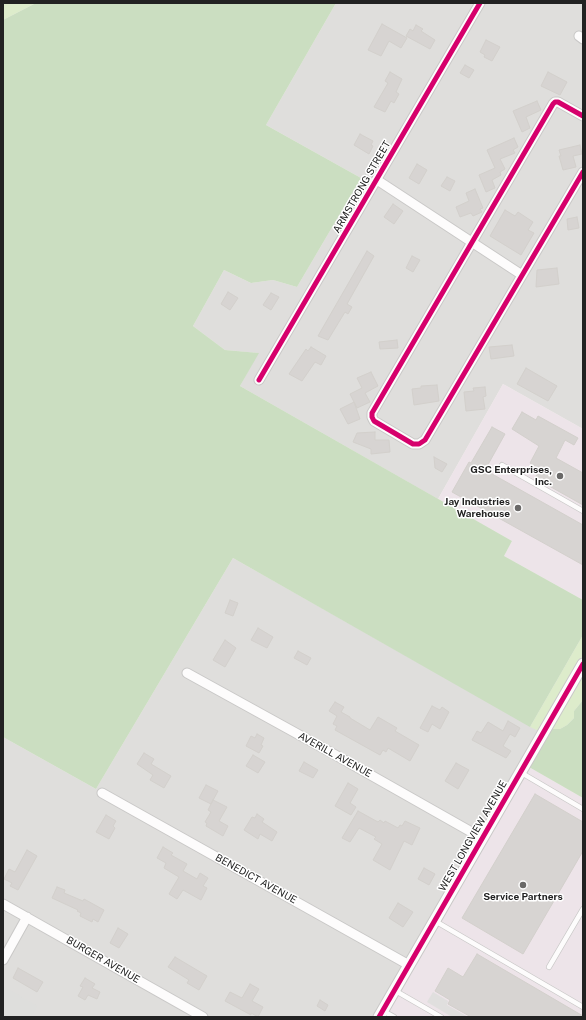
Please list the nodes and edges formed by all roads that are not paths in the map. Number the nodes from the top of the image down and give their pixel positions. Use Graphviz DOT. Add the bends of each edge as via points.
graph roads {
  1 [pos="480,3"];
  2 [pos="583,116"];
  3 [pos="583,172"];
  4 [pos="377,180"];
  5 [pos="473,241"];
  6 [pos="522,275"];
  7 [pos="259,380"];
  8 [pos="502,465"];
  9 [pos="583,511"];
  10 [pos="583,664"];
  11 [pos="186,673"];
  12 [pos="520,772"];
  13 [pos="102,793"];
  14 [pos="583,809"];
  15 [pos="482,838"];
  16 [pos="3,904"];
  17 [pos="583,909"];
  18 [pos="27,917"];
  19 [pos="435,921"];
  20 [pos="3,960"];
  21 [pos="409,965"];
  22 [pos="548,968"];
  23 [pos="394,990"];
  24 [pos="583,1007"];
  25 [pos="381,1014"];
  26 [pos="203,1017"];
  27 [pos="394,1017"];
  28 [pos="441,1017"];
  1 -- 4 [label="street, ARMSTRONG STREET"];
  2 -- 5 [label="street" via="558,102 553,104"];
  3 -- 6 [label="street"];
  4 -- 5 [label="street"];
  4 -- 7 [label="street, ARMSTRONG STREET"];
  5 -- 6 [label="street"];
  5 -- 6 [label="street" via="372,413 374,421 414,444 425,440"];
  8 -- 9 [label="lane"];
  10 -- 12 [label="street, WEST LONGVIEW AVENUE"];
  11 -- 15 [label="street, AVERILL AVENUE"];
  12 -- 14 [label="lane"];
  12 -- 15 [label="street, WEST LONGVIEW AVENUE"];
  13 -- 21 [label="street, BENEDICT AVENUE"];
  15 -- 19 [label="street, WEST LONGVIEW AVENUE"];
  16 -- 18 [label="street, BURGER AVENUE"];
  17 -- 22 [label="lane"];
  18 -- 20 [label="street"];
  18 -- 26 [label="street, BURGER AVENUE"];
  19 -- 21 [label="street, WEST LONGVIEW AVENUE"];
  19 -- 24 [label="lane"];
  21 -- 23 [label="street, WEST LONGVIEW AVENUE"];
  23 -- 25 [label="street, WEST LONGVIEW AVENUE"];
  23 -- 28 [label="lane"];
  25 -- 27 [label="lane"];
}
